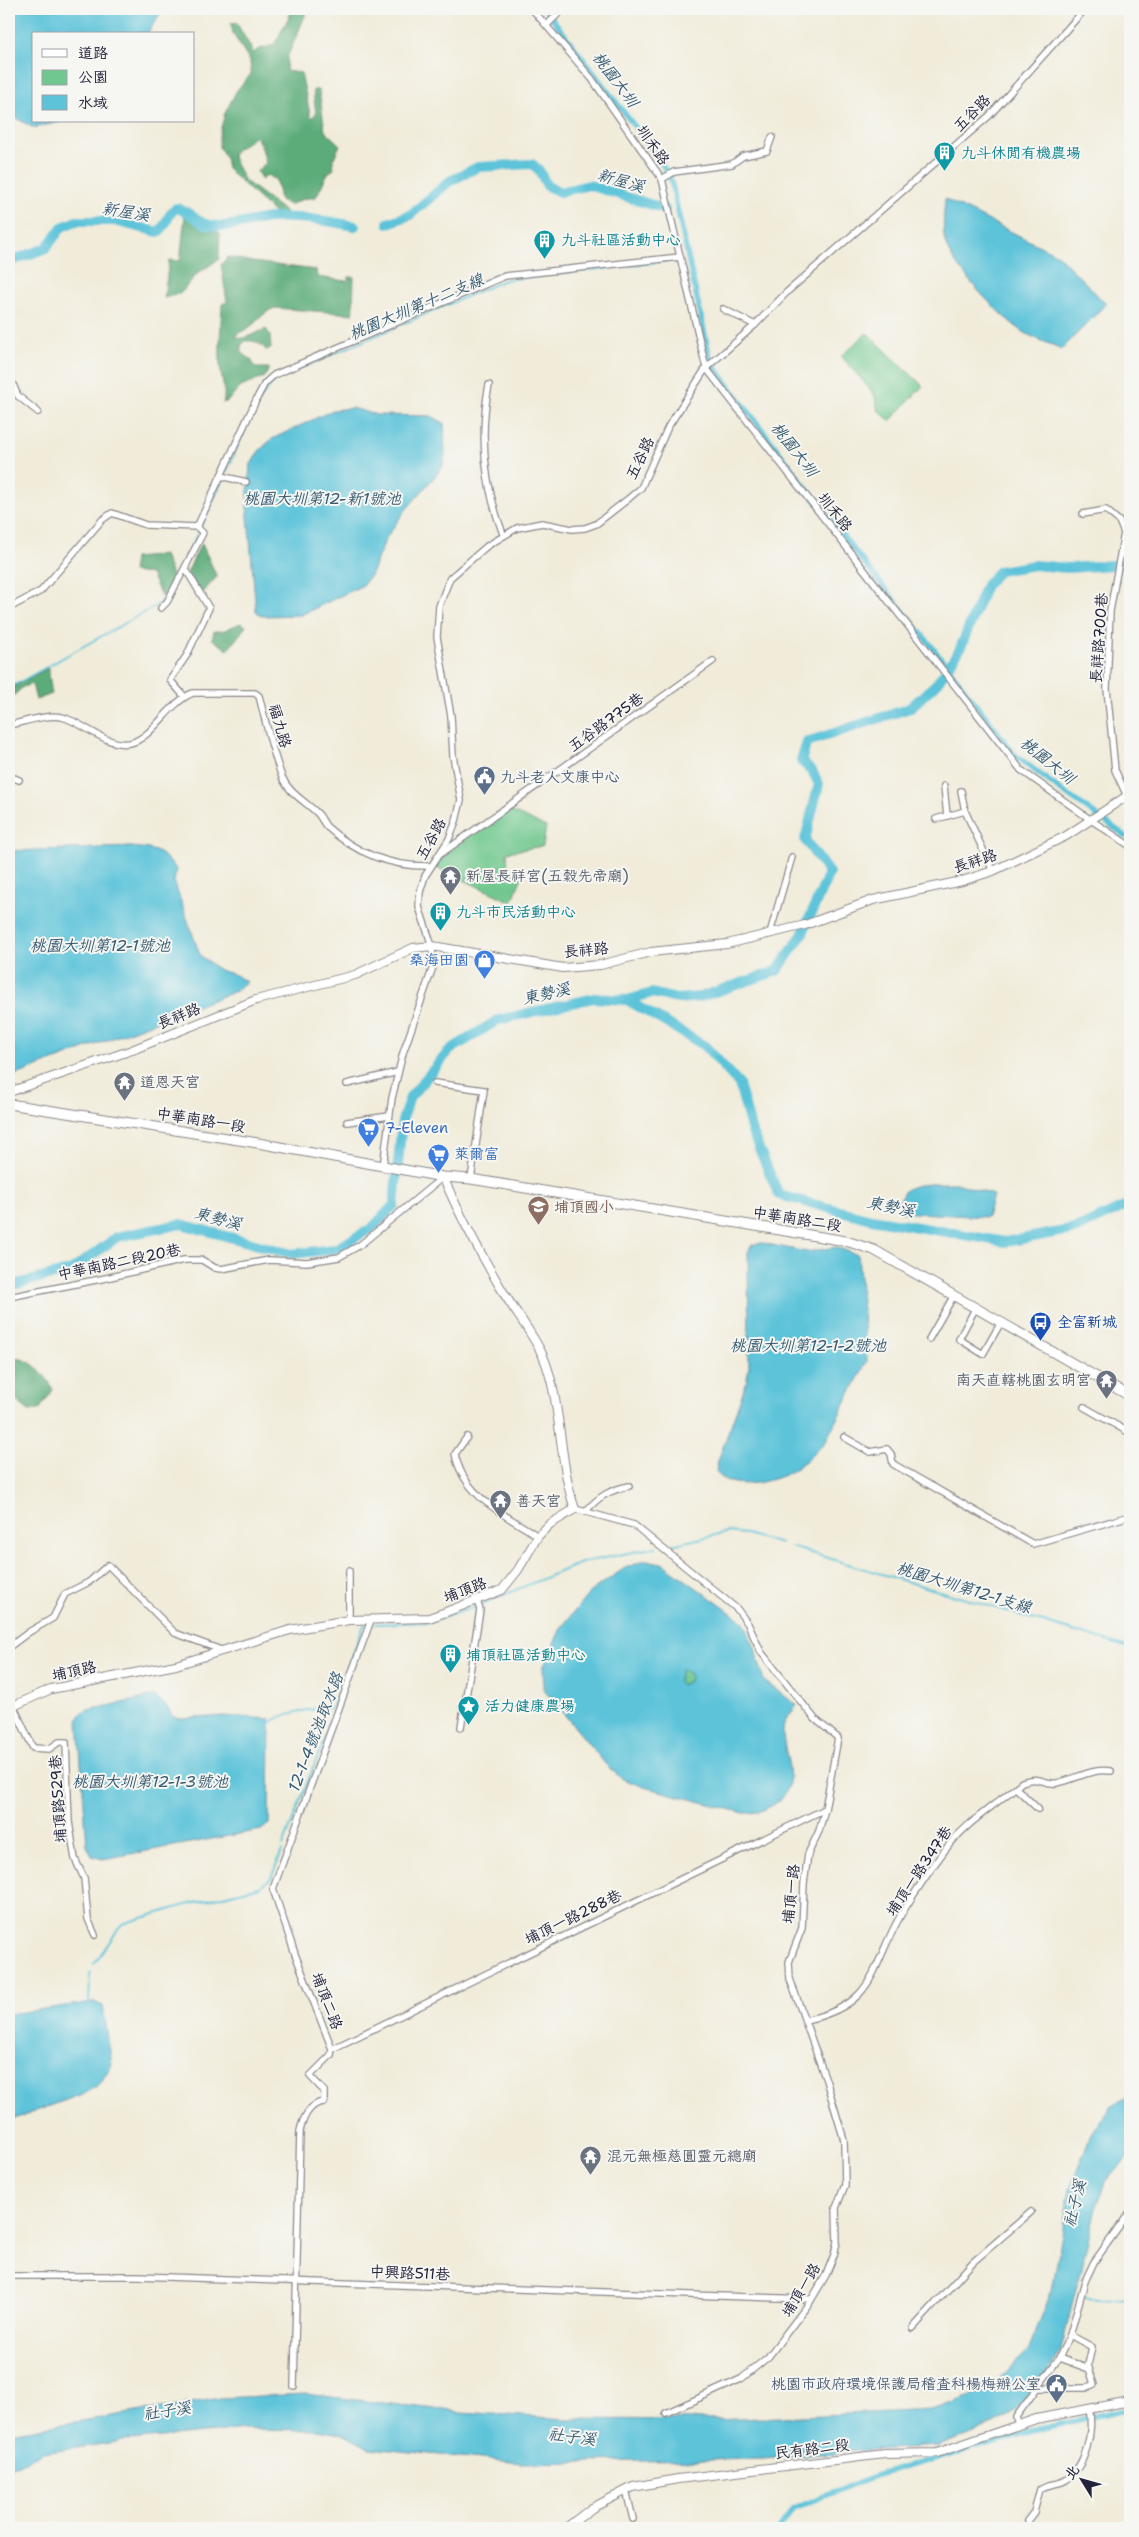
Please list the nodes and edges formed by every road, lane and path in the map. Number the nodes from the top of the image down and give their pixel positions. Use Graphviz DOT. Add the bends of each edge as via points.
graph roads {
  1 [pos="532,9"];
  2 [pos="563,9"];
  3 [pos="1085,9"];
  4 [pos="549,23"];
  5 [pos="772,137"];
  6 [pos="663,178"];
  7 [pos="680,257"];
  8 [pos="723,309"];
  9 [pos="755,325"];
  10 [pos="709,366"];
  11 [pos="9,376"];
  12 [pos="489,385"];
  13 [pos="38,412"];
  14 [pos="221,476"];
  15 [pos="246,482"];
  16 [pos="1083,514"];
  17 [pos="197,527"];
  18 [pos="503,534"];
  19 [pos="185,568"];
  20 [pos="9,608"];
  21 [pos="161,608"];
  22 [pos="713,661"];
  23 [pos="184,696"];
  24 [pos="9,725"];
  25 [pos="9,776"];
  26 [pos="20,780"];
  27 [pos="944,786"];
  28 [pos="961,791"];
  29 [pos="1128,795"];
  30 [pos="965,811"];
  31 [pos="947,816"];
  32 [pos="1095,818"];
  33 [pos="936,819"];
  34 [pos="1130,846"];
  35 [pos="440,855"];
  36 [pos="792,856"];
  37 [pos="431,866"];
  38 [pos="993,871"];
  39 [pos="770,933"];
  40 [pos="432,946"];
  41 [pos="398,1072"];
  42 [pos="435,1083"];
  43 [pos="347,1084"];
  44 [pos="9,1092"];
  45 [pos="9,1104"];
  46 [pos="389,1116"];
  47 [pos="348,1122"];
  48 [pos="385,1167"];
  49 [pos="423,1173"];
  50 [pos="443,1177"];
  51 [pos="470,1179"];
  52 [pos="9,1296"];
  53 [pos="953,1297"];
  54 [pos="975,1309"];
  55 [pos="1000,1324"];
  56 [pos="929,1339"];
  57 [pos="1130,1396"];
  58 [pos="1084,1407"];
  59 [pos="1130,1433"];
  60 [pos="467,1437"];
  61 [pos="844,1437"];
  62 [pos="629,1486"];
  63 [pos="575,1509"];
  64 [pos="586,1511"];
  65 [pos="1130,1516"];
  66 [pos="538,1536"];
  67 [pos="349,1571"];
  68 [pos="476,1601"];
  69 [pos="349,1620"];
  70 [pos="371,1620"];
  71 [pos="9,1647"];
  72 [pos="220,1650"];
  73 [pos="11,1706"];
  74 [pos="461,1727"];
  75 [pos="1111,1772"];
  76 [pos="1016,1788"];
  77 [pos="825,1809"];
  78 [pos="1038,1809"];
  79 [pos="95,1935"];
  80 [pos="805,2020"];
  81 [pos="332,2049"];
  82 [pos="1031,2212"];
  83 [pos="1130,2212"];
  84 [pos="9,2276"];
  85 [pos="294,2282"];
  86 [pos="810,2299"];
  87 [pos="913,2328"];
  88 [pos="1070,2335"];
  89 [pos="1059,2358"];
  90 [pos="1089,2369"];
  91 [pos="294,2386"];
  92 [pos="1040,2388"];
  93 [pos="1130,2401"];
  94 [pos="666,2413"];
  95 [pos="1090,2414"];
  96 [pos="1018,2425"];
  97 [pos="626,2490"];
  98 [pos="633,2519"];
  99 [pos="1026,2521"];
  100 [pos="566,2528"];
  1 -- 4 [label="street, 圳禾路"];
  2 -- 4 [label="street"];
  3 -- 9 [label="street, 五谷路" via="989,116 787,292"];
  4 -- 6 [label="street, 圳禾路"];
  5 -- 6 [label="street" via="768,151 743,156 732,164 671,173"];
  6 -- 7 [label="street, 圳禾路"];
  7 -- 10 [label="street, 圳禾路"];
  7 -- 14 [label="street" via="505,276 292,366 265,383"];
  8 -- 9 [label="street"];
  9 -- 10 [label="street, 五谷路"];
  10 -- 18 [label="street, 五谷路" via="668,427 641,488 628,500 596,524 585,528 542,523"];
  10 -- 32 [label="street, 圳禾路" via="1021,770"];
  11 -- 13 [label="street" via="18,396"];
  12 -- 18 [label="street" via="484,421 487,481"];
  14 -- 15 [label="street"];
  14 -- 17 [label="street"];
  16 -- 29 [label="street, 長祥路700巷" via="1106,510 1119,521 1124,533 1110,611 1107,689 1115,770"];
  17 -- 19 [label="street" via="203,532"];
  17 -- 20 [label="street" via="146,525 112,513 102,520 41,591"];
  18 -- 35 [label="street, 五谷路" via="454,574 439,606 437,637 461,800 456,821"];
  19 -- 21 [label="street"];
  19 -- 23 [label="street" via="209,608 187,655 170,680"];
  22 -- 35 [label="street, 五谷路775巷"];
  23 -- 24 [label="street" via="132,742 115,743 60,717"];
  23 -- 37 [label="street, 福九路" via="193,693 255,693 259,696 282,777 326,826 356,849 384,861"];
  25 -- 26 [label="street"];
  27 -- 31 [label="street"];
  28 -- 30 [label="street"];
  29 -- 32 [label="street, 長祥路"];
  30 -- 31 [label="street"];
  30 -- 38 [label="street"];
  31 -- 33 [label="street"];
  32 -- 34 [label="street, 圳禾路"];
  32 -- 38 [label="street, 長祥路"];
  35 -- 37 [label="street, 五谷路"];
  36 -- 39 [label="street"];
  37 -- 40 [label="street, 五谷路" via="424,876 419,907"];
  38 -- 39 [label="street, 長祥路" via="873,900"];
  39 -- 40 [label="street, 長祥路" via="727,944 651,952 600,965 563,968"];
  40 -- 41 [label="street, 五谷路" via="434,967"];
  40 -- 44 [label="street, 長祥路" via="413,948 355,975 256,1000 132,1050"];
  41 -- 43 [label="street"];
  41 -- 46 [label="street, 五谷路"];
  42 -- 51 [label="street" via="484,1090"];
  45 -- 48 [label="main road, 中華南路一段" via="249,1141"];
  46 -- 47 [label="street"];
  46 -- 48 [label="street, 五谷路"];
  48 -- 49 [label="main road, 中華南路一段"];
  49 -- 50 [label="main road, 中華南路二段"];
  50 -- 51 [label="main road, 中華南路二段"];
  50 -- 52 [label="street, 中華南路二段20巷" via="360,1245 339,1257 308,1262 269,1260 221,1269 198,1259 184,1260"];
  50 -- 63 [label="street" via="475,1243 543,1358 554,1402 567,1485"];
  51 -- 53 [label="main road, 中華南路二段" via="846,1240 874,1250"];
  53 -- 54 [label="main road, 中華南路二段"];
  53 -- 56 [label="street"];
  54 -- 55 [label="main road, 中華南路二段"];
  54 -- 55 [label="street" via="959,1339 983,1354"];
  55 -- 57 [label="main road, 中華南路二段"];
  58 -- 59 [label="street"];
  60 -- 66 [label="street" via="455,1454 462,1475 474,1494"];
  61 -- 65 [label="street" via="870,1452 887,1449 893,1464 1033,1544"];
  62 -- 64 [label="street" via="610,1490"];
  63 -- 64 [label="street, 埔頂一路"];
  63 -- 66 [label="street, 埔頂路" via="550,1524"];
  64 -- 77 [label="street, 埔頂一路" via="634,1525 737,1609 761,1652 815,1719 838,1738"];
  66 -- 68 [label="street, 埔頂路" via="502,1590"];
  67 -- 69 [label="street"];
  68 -- 70 [label="street, 埔頂路" via="430,1618"];
  68 -- 74 [label="street" via="480,1610"];
  69 -- 70 [label="street, 埔頂路"];
  69 -- 72 [label="street, 埔頂路" via="290,1630"];
  70 -- 81 [label="street, 埔頂二路" via="273,1889"];
  71 -- 72 [label="street" via="53,1618 65,1594 89,1582 108,1565 175,1633"];
  72 -- 73 [label="street, 埔頂路" via="176,1665 51,1689"];
  73 -- 79 [label="street, 埔頂路529巷" via="33,1748 49,1749 58,1742 66,1742 69,1822 75,1859 84,1878 88,1919"];
  75 -- 76 [label="street, 埔頂一路347巷" via="1088,1772 1056,1783 1033,1778"];
  76 -- 78 [label="street"];
  76 -- 80 [label="street, 埔頂一路347巷" via="964,1828 946,1850 901,1915 861,1994 834,2013"];
  77 -- 80 [label="street, 埔頂一路" via="808,1854 802,1928 789,1962 790,1979"];
  77 -- 81 [label="street, 埔頂一路288巷"];
  80 -- 86 [label="street, 埔頂一路" via="844,2140 846,2173 836,2208 834,2255 826,2275"];
  81 -- 85 [label="street, 埔頂二路" via="331,2055 310,2076 324,2091 324,2102 313,2106 300,2131"];
  82 -- 87 [label="street" via="973,2262"];
  83 -- 88 [label="street" via="1094,2262"];
  84 -- 85 [label="street, 中興路511巷"];
  85 -- 86 [label="street, 中興路511巷"];
  85 -- 91 [label="street, 埔頂二路"];
  86 -- 94 [label="street, 埔頂一路" via="793,2327 768,2357 748,2374"];
  88 -- 89 [label="street"];
  88 -- 90 [label="street" via="1092,2347"];
  89 -- 90 [label="street"];
  89 -- 92 [label="street"];
  90 -- 92 [label="street" via="1095,2379 1091,2387"];
  92 -- 96 [label="street" via="1016,2417"];
  93 -- 95 [label="street, 民有路二段"];
  95 -- 96 [label="street, 民有路二段" via="1067,2412"];
  95 -- 99 [label="street" via="1088,2445 1078,2466 1064,2481 1040,2489 1034,2512"];
  96 -- 97 [label="street, 民有路二段" via="937,2453 831,2460 678,2479"];
  97 -- 98 [label="street"];
  97 -- 100 [label="street, 民有路二段" via="592,2508"];
}
